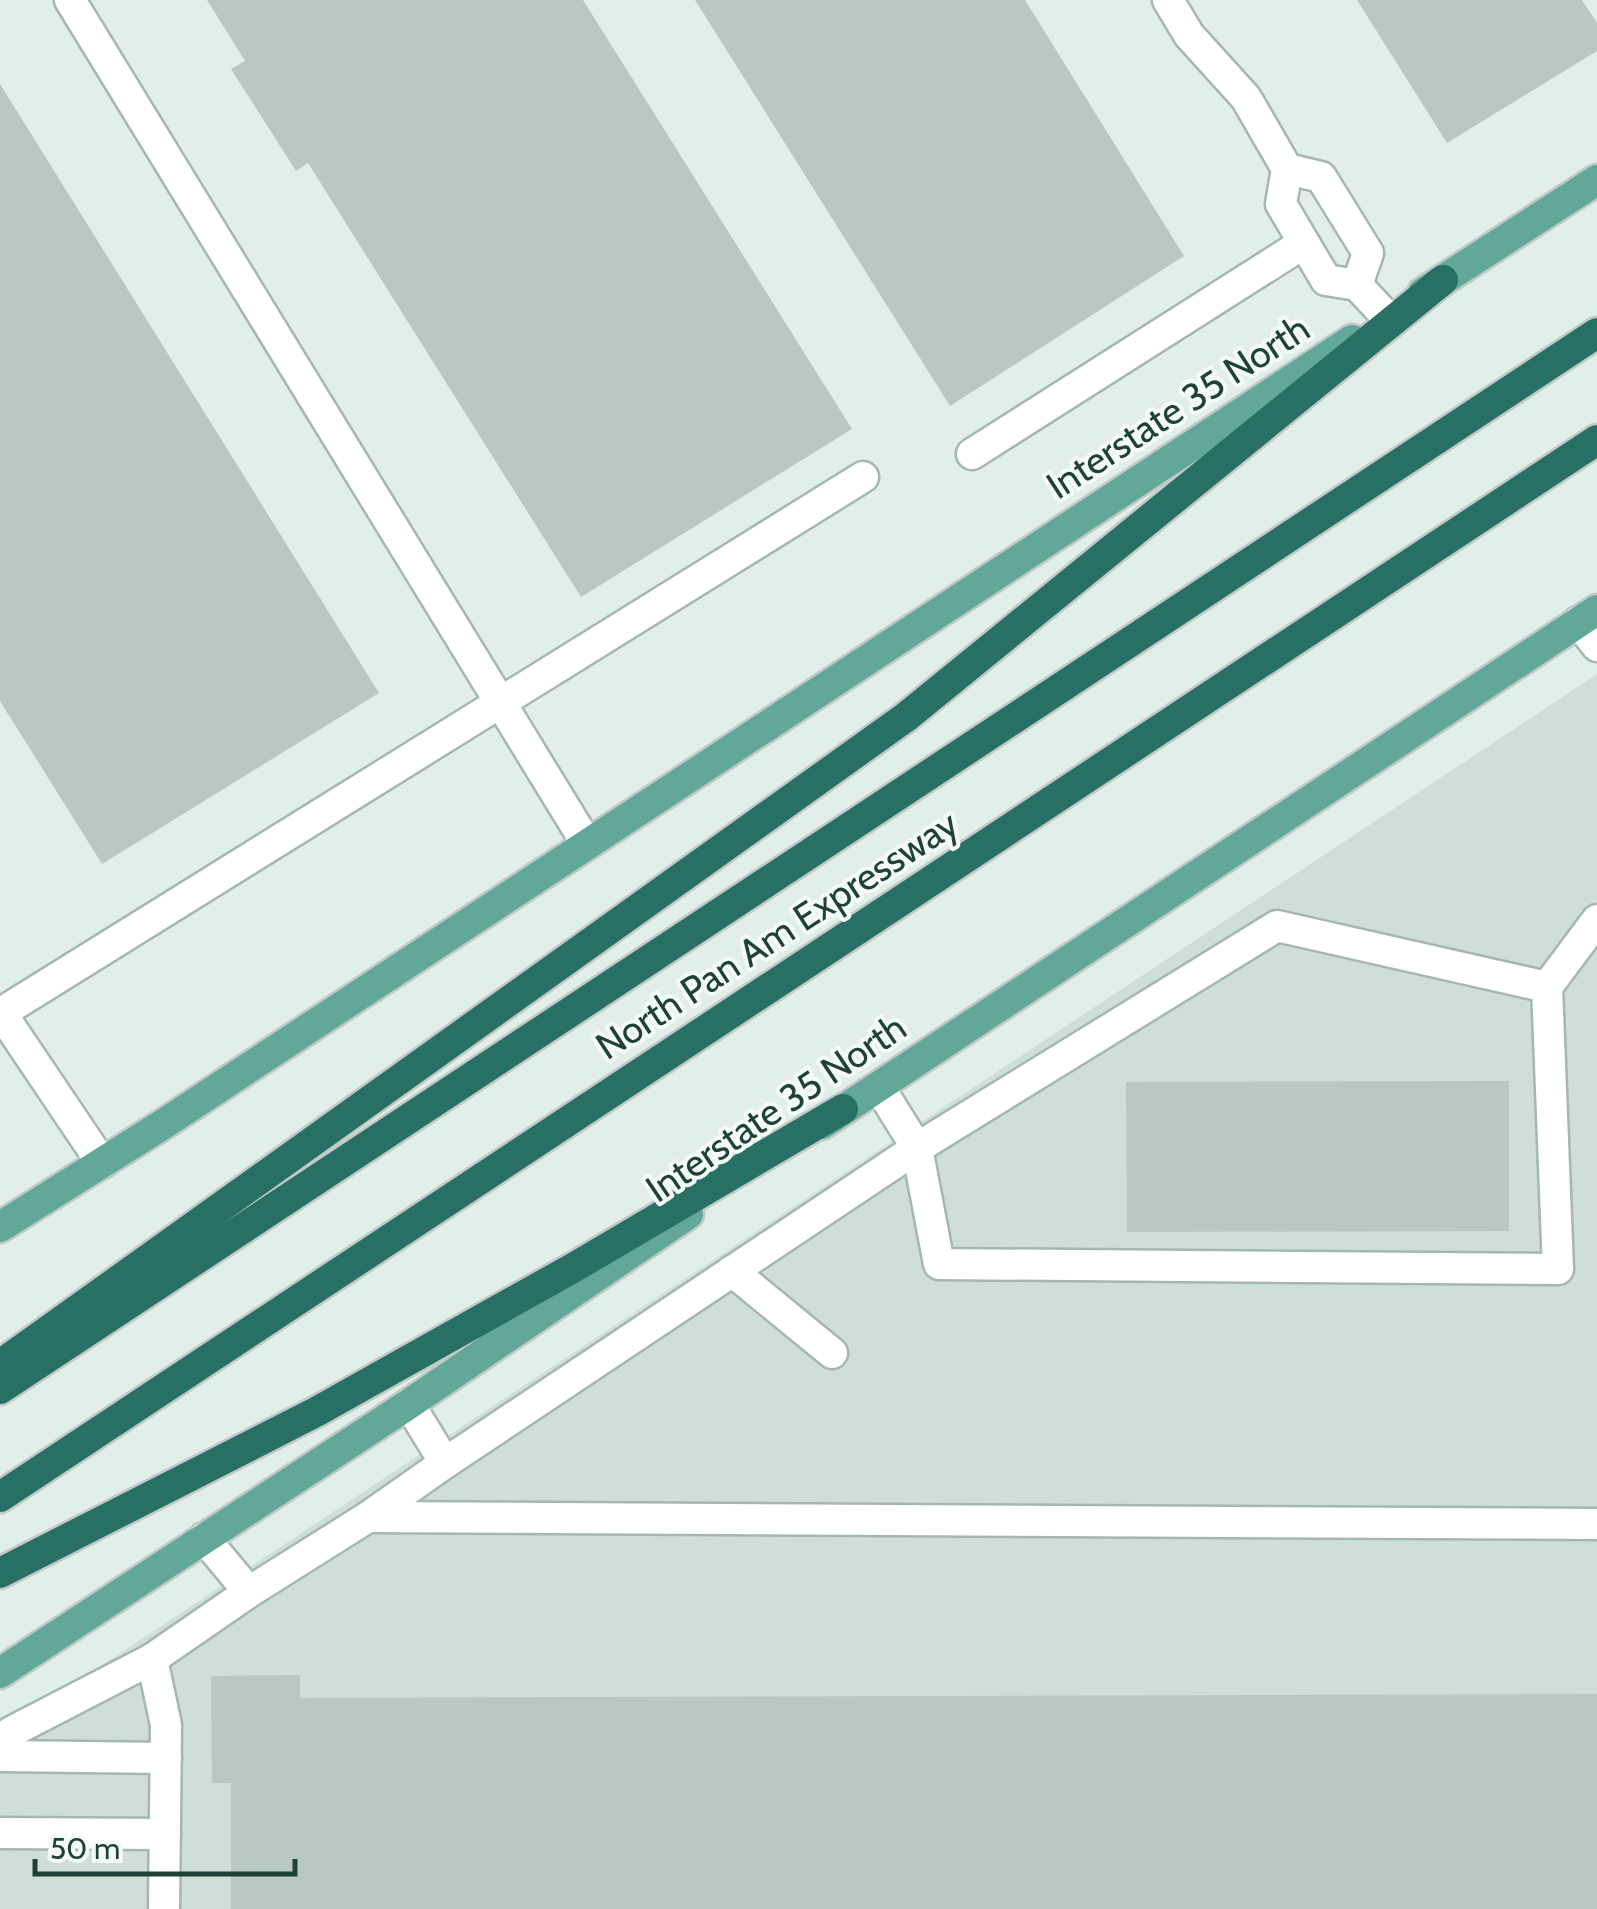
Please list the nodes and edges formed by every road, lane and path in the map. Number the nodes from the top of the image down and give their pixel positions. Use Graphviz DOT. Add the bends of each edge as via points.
graph roads {
  1 [pos="70,0"];
  2 [pos="1168,0"];
  3 [pos="1286,169"];
  4 [pos="1597,180"];
  5 [pos="1304,243"];
  6 [pos="1443,280"];
  7 [pos="1356,285"];
  8 [pos="1388,316"];
  9 [pos="1597,334"];
  10 [pos="1597,440"];
  11 [pos="972,454"];
  12 [pos="864,477"];
  13 [pos="1590,626"];
  14 [pos="499,702"];
  15 [pos="587,844"];
  16 [pos="1597,920"];
  17 [pos="1546,987"];
  18 [pos="0,1012"];
  19 [pos="878,1087"];
  20 [pos="843,1109"];
  21 [pos="916,1148"];
  22 [pos="102,1162"];
  23 [pos="0,1227"];
  24 [pos="732,1271"];
  25 [pos="832,1352"];
  26 [pos="0,1364"];
  27 [pos="0,1389"];
  28 [pos="409,1404"];
  29 [pos="445,1462"];
  30 [pos="0,1497"];
  31 [pos="368,1517"];
  32 [pos="1597,1524"];
  33 [pos="204,1538"];
  34 [pos="0,1573"];
  35 [pos="249,1592"];
  36 [pos="152,1659"];
  37 [pos="0,1672"];
  38 [pos="0,1746"];
  39 [pos="0,1756"];
  40 [pos="166,1758"];
  41 [pos="0,1833"];
  42 [pos="165,1834"];
  43 [pos="164,1909"];
  1 -- 14 [label="lane"];
  2 -- 3 [label="lane" via="1189,35 1246,98"];
  3 -- 5 [label="lane" via="1281,204"];
  3 -- 7 [label="lane" via="1320,177 1368,253"];
  4 -- 6 [label="main road, Interstate 35 North"];
  5 -- 7 [label="lane" via="1326,280"];
  5 -- 11 [label="lane"];
  6 -- 8 [label="main road, Interstate 35 North"];
  6 -- 26 [label="highway" via="906,717"];
  7 -- 8 [label="lane"];
  8 -- 15 [label="main road, Interstate 35 North"];
  9 -- 27 [label="highway, North Pan Am Expressway"];
  10 -- 30 [label="highway, North Pan Am Expressway"];
  12 -- 14 [label="lane"];
  13 -- 19 [label="main road, Interstate 35 North"];
  14 -- 15 [label="lane"];
  14 -- 18 [label="lane"];
  15 -- 22 [label="main road, Interstate 35 North"];
  16 -- 17 [label="lane"];
  17 -- 21 [label="lane" via="1277,926"];
  17 -- 21 [label="lane" via="1558,1269 939,1264"];
  18 -- 22 [label="lane"];
  19 -- 20 [label="main road, Interstate 35 North"];
  19 -- 21 [label="lane"];
  20 -- 28 [label="main road, Interstate 35 North"];
  20 -- 34 [label="highway" via="316,1412"];
  21 -- 24 [label="lane"];
  22 -- 23 [label="main road, Interstate 35 North"];
  24 -- 25 [label="lane"];
  24 -- 29 [label="lane"];
  28 -- 29 [label="lane"];
  28 -- 33 [label="main road, Interstate 35 North"];
  29 -- 31 [label="lane"];
  31 -- 32 [label="lane"];
  31 -- 35 [label="lane"];
  33 -- 35 [label="lane"];
  33 -- 37 [label="main road, Interstate 35 North"];
  35 -- 36 [label="lane"];
  36 -- 38 [label="lane" via="11,1732"];
  36 -- 40 [label="lane"];
  39 -- 40 [label="lane"];
  40 -- 42 [label="lane"];
  41 -- 42 [label="lane"];
  42 -- 43 [label="lane"];
}
